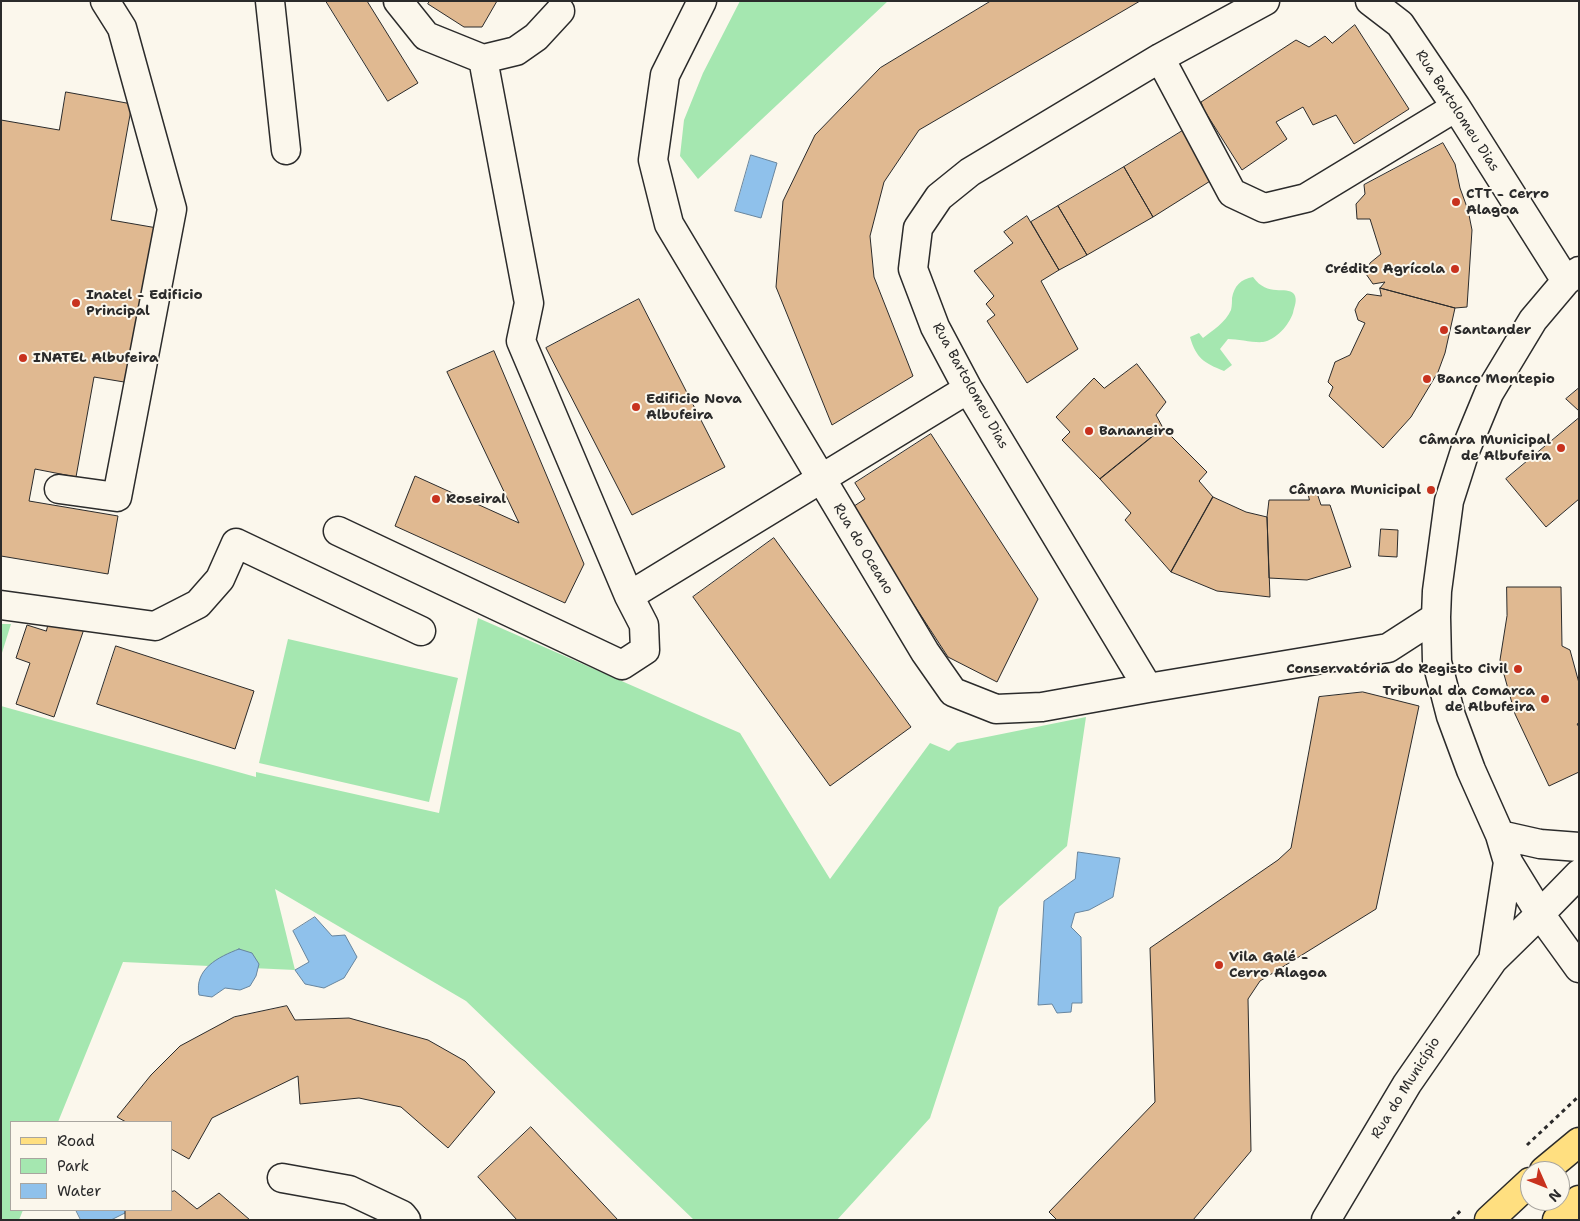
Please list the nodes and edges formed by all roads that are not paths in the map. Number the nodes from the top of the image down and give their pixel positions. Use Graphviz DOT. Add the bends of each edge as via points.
graph roads {
  1 [pos="105,1"];
  2 [pos="270,1"];
  3 [pos="398,1"];
  4 [pos="702,1"];
  5 [pos="1265,1"];
  6 [pos="1370,1"];
  7 [pos="560,11"];
  8 [pos="1160,58"];
  9 [pos="483,59"];
  10 [pos="1456,107"];
  11 [pos="286,150"];
  12 [pos="1572,276"];
  13 [pos="968,389"];
  14 [pos="821,479"];
  15 [pos="58,489"];
  16 [pos="338,531"];
  17 [pos="629,596"];
  18 [pos="1,605"];
  19 [pos="1436,617"];
  20 [pos="421,631"];
  21 [pos="1388,648"];
  22 [pos="1437,662"];
  23 [pos="1148,688"];
  24 [pos="1500,835"];
  25 [pos="1579,846"];
  26 [pos="1508,862"];
  27 [pos="1579,874"];
  28 [pos="1540,914"];
  29 [pos="1493,960"];
  30 [pos="1579,968"];
  31 [pos="1579,1142"];
  32 [pos="1556,1161"];
  33 [pos="282,1178"];
  34 [pos="1520,1191"];
  35 [pos="1579,1200"];
  36 [pos="406,1220"];
  37 [pos="1326,1220"];
  38 [pos="1489,1220"];
  39 [pos="1557,1220"];
  1 -- 15 [label="street" via="122,28 172,209 117,497"];
  2 -- 11 [label="street"];
  3 -- 9 [label="street" via="426,36"];
  4 -- 14 [label="street, Rua do Oceano" via="665,76 653,160 669,224"];
  5 -- 8 [label="street, Rua Bartolomeu Dias"];
  6 -- 10 [label="street, Rua Bartolomeu Dias" via="1400,24"];
  7 -- 9 [label="street" via="536,37 516,51"];
  8 -- 10 [label="street" via="1232,193 1264,208 1306,198"];
  8 -- 13 [label="street, Rua Bartolomeu Dias" via="970,172 939,197 918,228 914,269 935,327"];
  9 -- 17 [label="street" via="529,303 521,340"];
  10 -- 12 [label="street, Rua Bartolomeu Dias"];
  12 -- 19 [label="street" via="1533,320 1489,393 1465,451 1449,501"];
  13 -- 14 [label="street"];
  13 -- 23 [label="street, Rua Bartolomeu Dias"];
  14 -- 17 [label="street"];
  14 -- 23 [label="street, Rua do Oceano" via="925,652 953,692 996,709 1042,707"];
  16 -- 17 [label="street" via="622,665 645,650 644,625"];
  18 -- 20 [label="street" via="155,626 198,604 220,579 236,543"];
  19 -- 21 [label="street"];
  19 -- 22 [label="street"];
  21 -- 22 [label="street"];
  21 -- 23 [label="street, Rua do Oceano"];
  22 -- 24 [label="street" via="1451,716"];
  24 -- 25 [label="street" via="1540,844"];
  24 -- 26 [label="street"];
  26 -- 28 [label="street"];
  26 -- 29 [label="street"];
  27 -- 28 [label="street, Rua do Município"];
  28 -- 29 [label="street, Rua do Município"];
  28 -- 30 [label="street"];
  29 -- 37 [label="street, Rua do Município" via="1407,1084"];
  31 -- 32 [label="main road"];
  33 -- 36 [label="street" via="349,1190 402,1215"];
  34 -- 38 [label="main road"];
  35 -- 39 [label="main road"];
}
